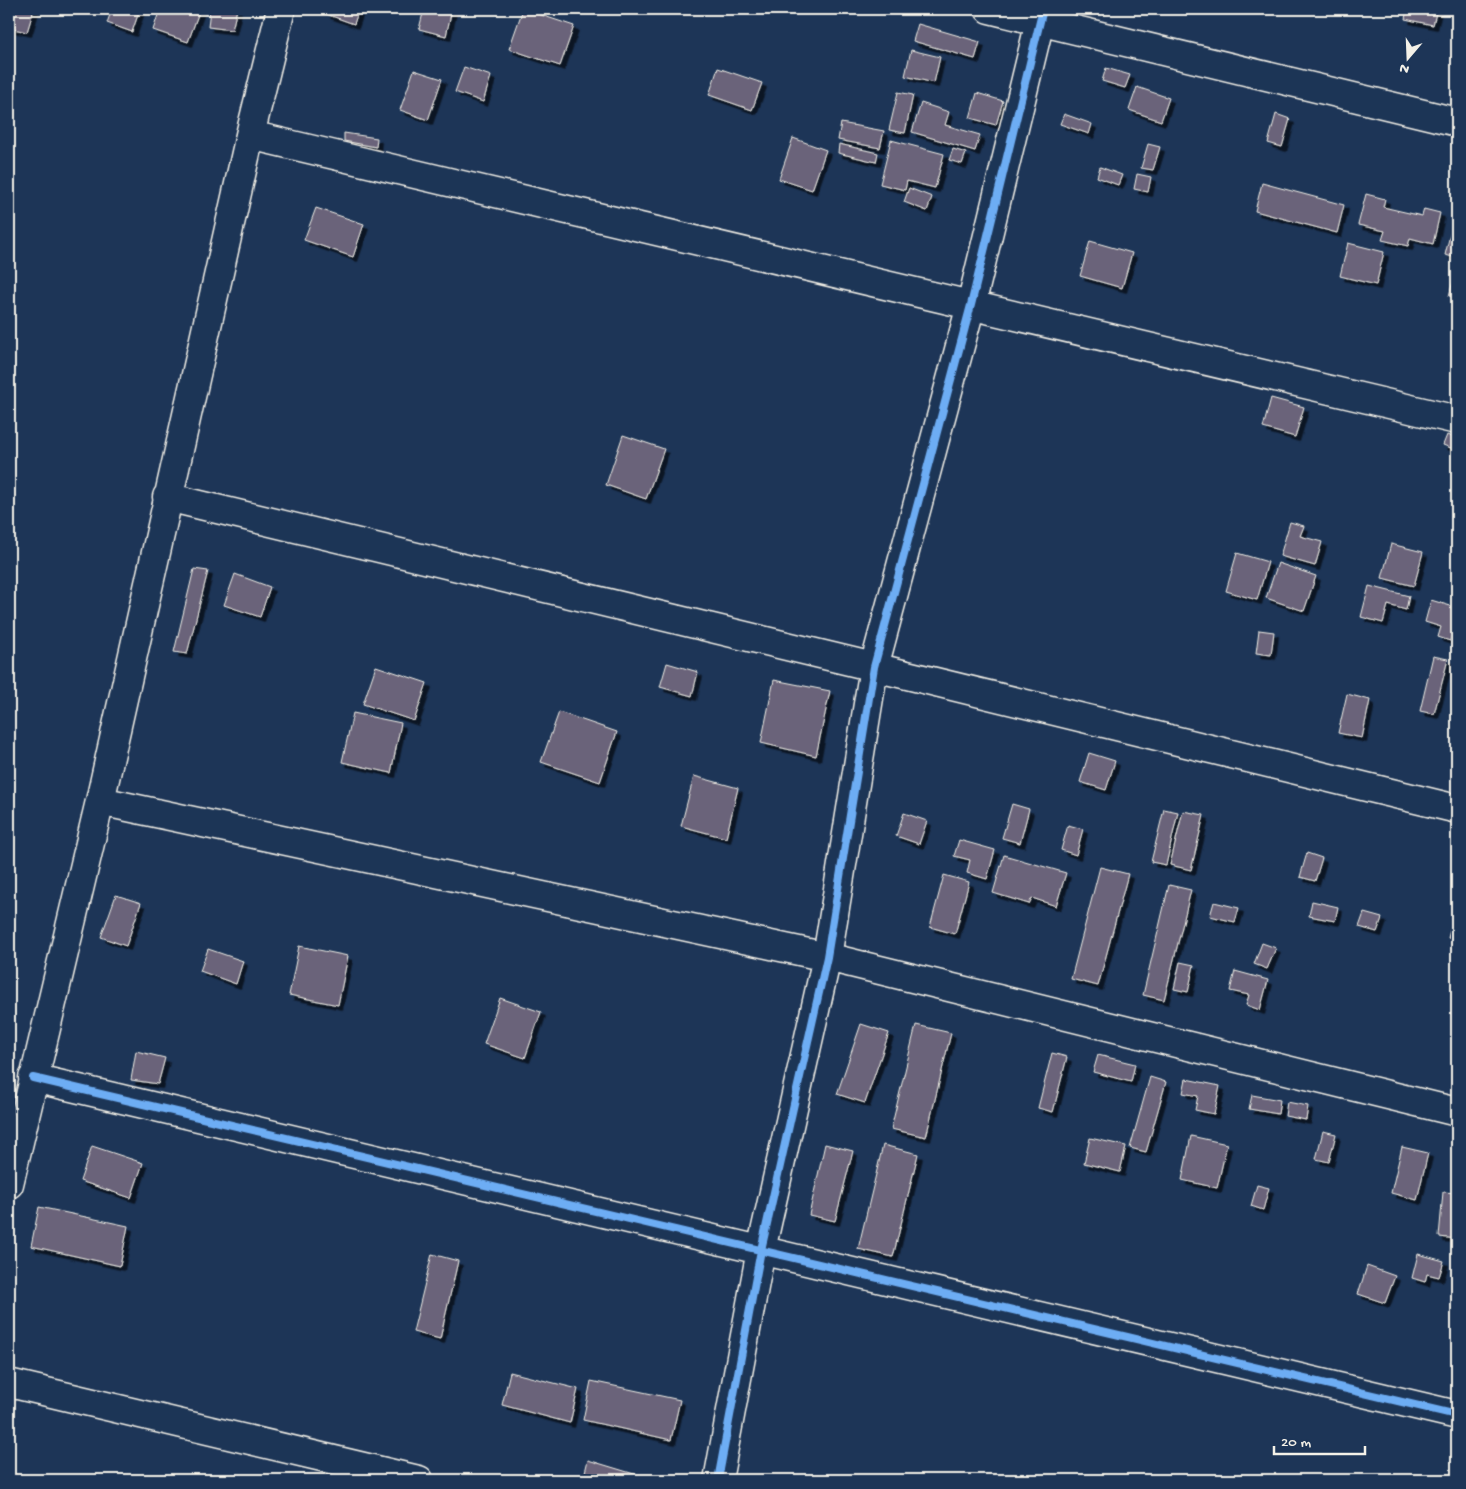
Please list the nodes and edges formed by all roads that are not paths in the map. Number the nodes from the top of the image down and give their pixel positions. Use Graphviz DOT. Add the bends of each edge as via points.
graph roads {
  1 [pos="281,9"];
  2 [pos="989,9"];
  3 [pos="1042,15"];
  4 [pos="1457,122"];
  5 [pos="250,135"];
  6 [pos="971,305"];
  7 [pos="1457,420"];
  8 [pos="167,497"];
  9 [pos="874,667"];
  10 [pos="100,800"];
  11 [pos="1457,809"];
  12 [pos="827,957"];
  13 [pos="33,1078"];
  14 [pos="1457,1112"];
  15 [pos="9,1184"];
  16 [pos="761,1250"];
  17 [pos="9,1383"];
  18 [pos="1457,1416"];
  19 [pos="419,1480"];
  20 [pos="718,1480"];
  1 -- 5 [label="street"];
  2 -- 3 [label="street"];
  3 -- 4 [label="street"];
  3 -- 6 [label="street"];
  5 -- 6 [label="street"];
  5 -- 8 [label="street"];
  6 -- 7 [label="street"];
  6 -- 9 [label="street"];
  8 -- 9 [label="street"];
  8 -- 10 [label="street"];
  9 -- 11 [label="street"];
  9 -- 12 [label="street"];
  10 -- 12 [label="street"];
  10 -- 13 [label="street"];
  12 -- 14 [label="street"];
  12 -- 16 [label="street"];
  13 -- 15 [label="street"];
  13 -- 16 [label="street"];
  16 -- 18 [label="street"];
  16 -- 20 [label="street"];
  17 -- 19 [label="street"];
}
